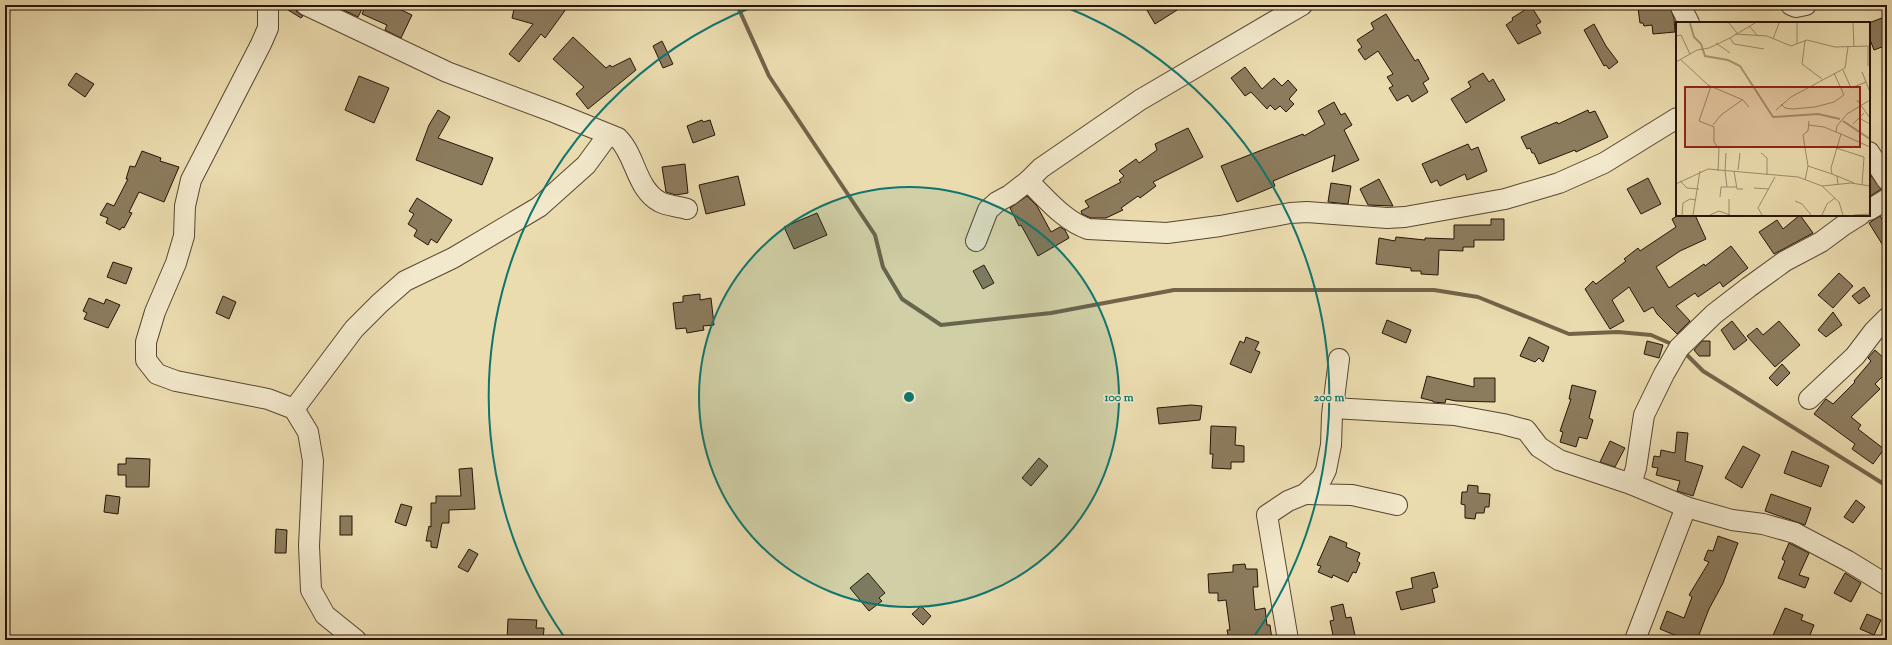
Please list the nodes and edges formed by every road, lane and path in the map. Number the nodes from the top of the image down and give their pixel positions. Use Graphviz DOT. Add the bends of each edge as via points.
graph roads {
  1 [pos="268,5"];
  2 [pos="306,5"];
  3 [pos="1302,5"];
  4 [pos="1680,5"];
  5 [pos="1791,5"];
  6 [pos="1806,5"];
  7 [pos="1688,22"];
  8 [pos="1676,119"];
  9 [pos="608,134"];
  10 [pos="1870,154"];
  11 [pos="1887,180"];
  12 [pos="1028,181"];
  13 [pos="1887,199"];
  14 [pos="687,208"];
  15 [pos="1870,209"];
  16 [pos="1859,216"];
  17 [pos="976,241"];
  18 [pos="1883,329"];
  19 [pos="1339,359"];
  20 [pos="1809,399"];
  21 [pos="1333,408"];
  22 [pos="294,409"];
  23 [pos="1631,484"];
  24 [pos="1305,494"];
  25 [pos="1397,505"];
  26 [pos="1686,507"];
  27 [pos="1887,585"];
  28 [pos="356,640"];
  29 [pos="1288,640"];
  30 [pos="1635,640"];
  1 -- 22 [label="street" via="268,28 192,180 185,206 184,236 176,263 155,312 146,342 146,360 157,374 176,381 268,399"];
  2 -- 9 [label="street" via="447,72"];
  3 -- 12 [label="street" via="1140,100 1041,168"];
  4 -- 7 [label="street"];
  5 -- 6 [label="street"];
  8 -- 12 [label="street" via="1604,163 1559,182 1506,199 1404,217 1364,217 1307,212 1167,233 1088,229 1071,221"];
  9 -- 14 [label="street" via="618,138 625,145 645,190 660,202"];
  9 -- 22 [label="street" via="586,165 539,207 453,258 405,281 380,302 354,329"];
  10 -- 11 [label="street"];
  12 -- 17 [label="street" via="988,210"];
  13 -- 15 [label="street"];
  16 -- 23 [label="street" via="1821,242 1785,260 1749,286 1714,314 1680,348 1644,415"];
  18 -- 20 [label="street"];
  19 -- 21 [label="street"];
  21 -- 23 [label="street" via="1454,415 1503,424 1526,430 1539,447 1559,460"];
  21 -- 24 [label="street" via="1328,464 1322,478"];
  22 -- 28 [label="street" via="308,432 313,461 309,546 311,590 325,615"];
  23 -- 26 [label="street"];
  24 -- 25 [label="street" via="1352,495"];
  24 -- 29 [label="street" via="1288,501 1267,515"];
  26 -- 27 [label="street" via="1795,533"];
  26 -- 30 [label="street"];
}
